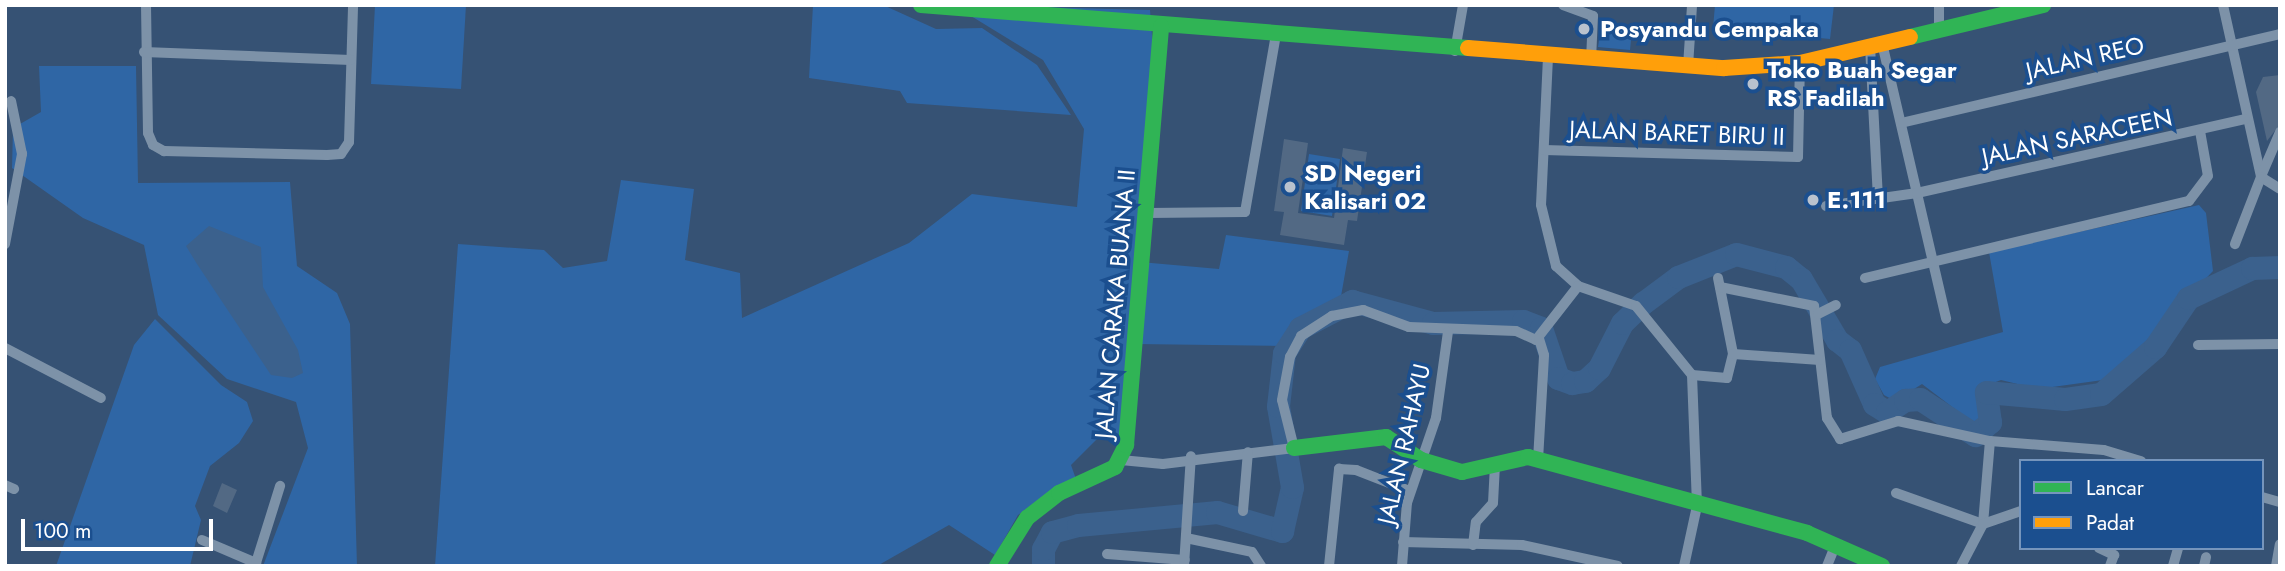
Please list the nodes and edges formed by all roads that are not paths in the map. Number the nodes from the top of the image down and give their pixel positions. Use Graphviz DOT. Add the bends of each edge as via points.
graph roads {
  1 [pos="146,5"];
  2 [pos="352,5"];
  3 [pos="921,5"];
  4 [pos="1464,5"];
  5 [pos="1563,5"];
  6 [pos="1692,5"];
  7 [pos="1939,5"];
  8 [pos="2043,5"];
  9 [pos="2223,5"];
  10 [pos="2002,10"];
  11 [pos="1161,26"];
  12 [pos="1939,28"];
  13 [pos="2280,34"];
  14 [pos="1276,35"];
  15 [pos="1876,45"];
  16 [pos="2231,45"];
  17 [pos="1455,51"];
  18 [pos="144,52"];
  19 [pos="1548,57"];
  20 [pos="351,60"];
  21 [pos="1591,60"];
  22 [pos="1800,63"];
  23 [pos="1688,66"];
  24 [pos="11,101"];
  25 [pos="2245,119"];
  26 [pos="1901,123"];
  27 [pos="2200,131"];
  28 [pos="2280,132"];
  29 [pos="1544,150"];
  30 [pos="2261,177"];
  31 [pos="2280,189"];
  32 [pos="1917,193"];
  33 [pos="1878,199"];
  34 [pos="1826,206"];
  35 [pos="1148,213"];
  36 [pos="5,244"];
  37 [pos="2235,244"];
  38 [pos="1933,263"];
  39 [pos="1865,278"];
  40 [pos="1578,286"];
  41 [pos="1836,304"];
  42 [pos="1820,313"];
  43 [pos="1946,319"];
  44 [pos="1448,332"];
  45 [pos="1543,334"];
  46 [pos="2280,344"];
  47 [pos="2198,345"];
  48 [pos="5,348"];
  49 [pos="1732,354"];
  50 [pos="1820,360"];
  51 [pos="1692,374"];
  52 [pos="101,398"];
  53 [pos="1990,441"];
  54 [pos="1289,448"];
  55 [pos="1248,452"];
  56 [pos="1191,456"];
  57 [pos="2134,459"];
  58 [pos="1121,460"];
  59 [pos="1421,460"];
  60 [pos="1538,460"];
  61 [pos="1495,464"];
  62 [pos="280,486"];
  63 [pos="1410,491"];
  64 [pos="1896,493"];
  65 [pos="1697,506"];
  66 [pos="1243,511"];
  67 [pos="2019,512"];
  68 [pos="1983,524"];
  69 [pos="1186,538"];
  70 [pos="202,540"];
  71 [pos="1403,542"];
  72 [pos="2280,544"];
  73 [pos="1473,545"];
  74 [pos="1835,546"];
  75 [pos="1107,554"];
  76 [pos="1185,563"];
  77 [pos="256,564"];
  78 [pos="1965,564"];
  79 [pos="997,566"];
  80 [pos="1261,566"];
  81 [pos="1329,566"];
  82 [pos="1402,566"];
  83 [pos="1618,566"];
  84 [pos="1684,566"];
  85 [pos="1827,566"];
  86 [pos="1882,566"];
  87 [pos="2276,566"];
  1 -- 18 [label="street"];
  2 -- 20 [label="street"];
  3 -- 11 [label="street"];
  4 -- 17 [label="street"];
  5 -- 21 [label="street" via="1593,16"];
  6 -- 23 [label="street"];
  7 -- 12 [label="street"];
  8 -- 10 [label="street"];
  9 -- 16 [label="street"];
  10 -- 12 [label="street"];
  11 -- 14 [label="street"];
  11 -- 35 [label="street, JALAN CARAKA BUANA II"];
  12 -- 15 [label="street"];
  13 -- 16 [label="street, JALAN REO"];
  14 -- 17 [label="street"];
  14 -- 35 [label="street" via="1245,212"];
  15 -- 22 [label="street"];
  15 -- 26 [label="street"];
  15 -- 33 [label="street"];
  16 -- 25 [label="street"];
  16 -- 26 [label="street, JALAN REO"];
  17 -- 19 [label="street"];
  18 -- 20 [label="street"];
  18 -- 20 [label="street" via="148,133 153,145 164,151 341,154 349,142"];
  19 -- 21 [label="street"];
  19 -- 29 [label="street"];
  21 -- 23 [label="street"];
  22 -- 23 [label="street"];
  22 -- 29 [label="street, JALAN BARET BIRU II" via="1798,157"];
  24 -- 36 [label="street" via="22,154"];
  25 -- 27 [label="street, JALAN SARACEEN"];
  25 -- 30 [label="street" via="2255,133"];
  26 -- 32 [label="street"];
  27 -- 32 [label="street, JALAN SARACEEN"];
  27 -- 38 [label="street" via="2208,176 2192,199"];
  28 -- 30 [label="street"];
  29 -- 40 [label="street" via="1545,240 1556,266"];
  30 -- 31 [label="street"];
  30 -- 37 [label="street"];
  32 -- 33 [label="street, JALAN SARACEEN"];
  32 -- 38 [label="street"];
  33 -- 34 [label="street, JALAN SARACEEN"];
  35 -- 58 [label="street, JALAN CARAKA BUANA II" via="1130,424"];
  38 -- 39 [label="street"];
  38 -- 43 [label="street"];
  40 -- 45 [label="street"];
  40 -- 51 [label="street" via="1636,306"];
  41 -- 42 [label="street"];
  42 -- 49 [label="street" via="1808,301 1719,282"];
  42 -- 50 [label="street"];
  44 -- 45 [label="street"];
  44 -- 54 [label="street" via="1401,325 1363,310 1332,316 1309,329 1290,357 1284,386"];
  44 -- 59 [label="street, JALAN RAHAYU" via="1439,405"];
  45 -- 60 [label="street"];
  46 -- 47 [label="street"];
  48 -- 52 [label="street"];
  49 -- 50 [label="street"];
  49 -- 51 [label="street" via="1727,378"];
  50 -- 53 [label="street" via="1832,435 1844,440 1889,421"];
  51 -- 65 [label="street" via="1691,465"];
  53 -- 57 [label="street" via="2104,450"];
  53 -- 68 [label="street"];
  54 -- 55 [label="street"];
  54 -- 59 [label="street" via="1379,436"];
  55 -- 56 [label="street"];
  55 -- 66 [label="street"];
  56 -- 58 [label="street" via="1163,464"];
  56 -- 69 [label="street"];
  58 -- 79 [label="street, JALAN CARAKA BUANA II" via="1038,509 1017,530"];
  59 -- 61 [label="street" via="1462,472"];
  59 -- 63 [label="street, JALAN RAHAYU"];
  60 -- 61 [label="street" via="1517,457"];
  60 -- 65 [label="street"];
  61 -- 73 [label="street" via="1493,503 1476,522"];
  62 -- 77 [label="street"];
  63 -- 71 [label="street, JALAN RAHAYU"];
  63 -- 81 [label="street" via="1356,470 1339,469"];
  64 -- 68 [label="street"];
  65 -- 74 [label="street" via="1807,533"];
  65 -- 84 [label="street"];
  67 -- 68 [label="street"];
  68 -- 78 [label="street"];
  69 -- 76 [label="street"];
  69 -- 80 [label="street" via="1252,552"];
  70 -- 77 [label="street"];
  71 -- 73 [label="street"];
  71 -- 82 [label="street, JALAN RAHAYU"];
  72 -- 87 [label="street"];
  73 -- 83 [label="street" via="1522,545"];
  74 -- 85 [label="street"];
  74 -- 86 [label="street"];
  75 -- 76 [label="street"];
}
